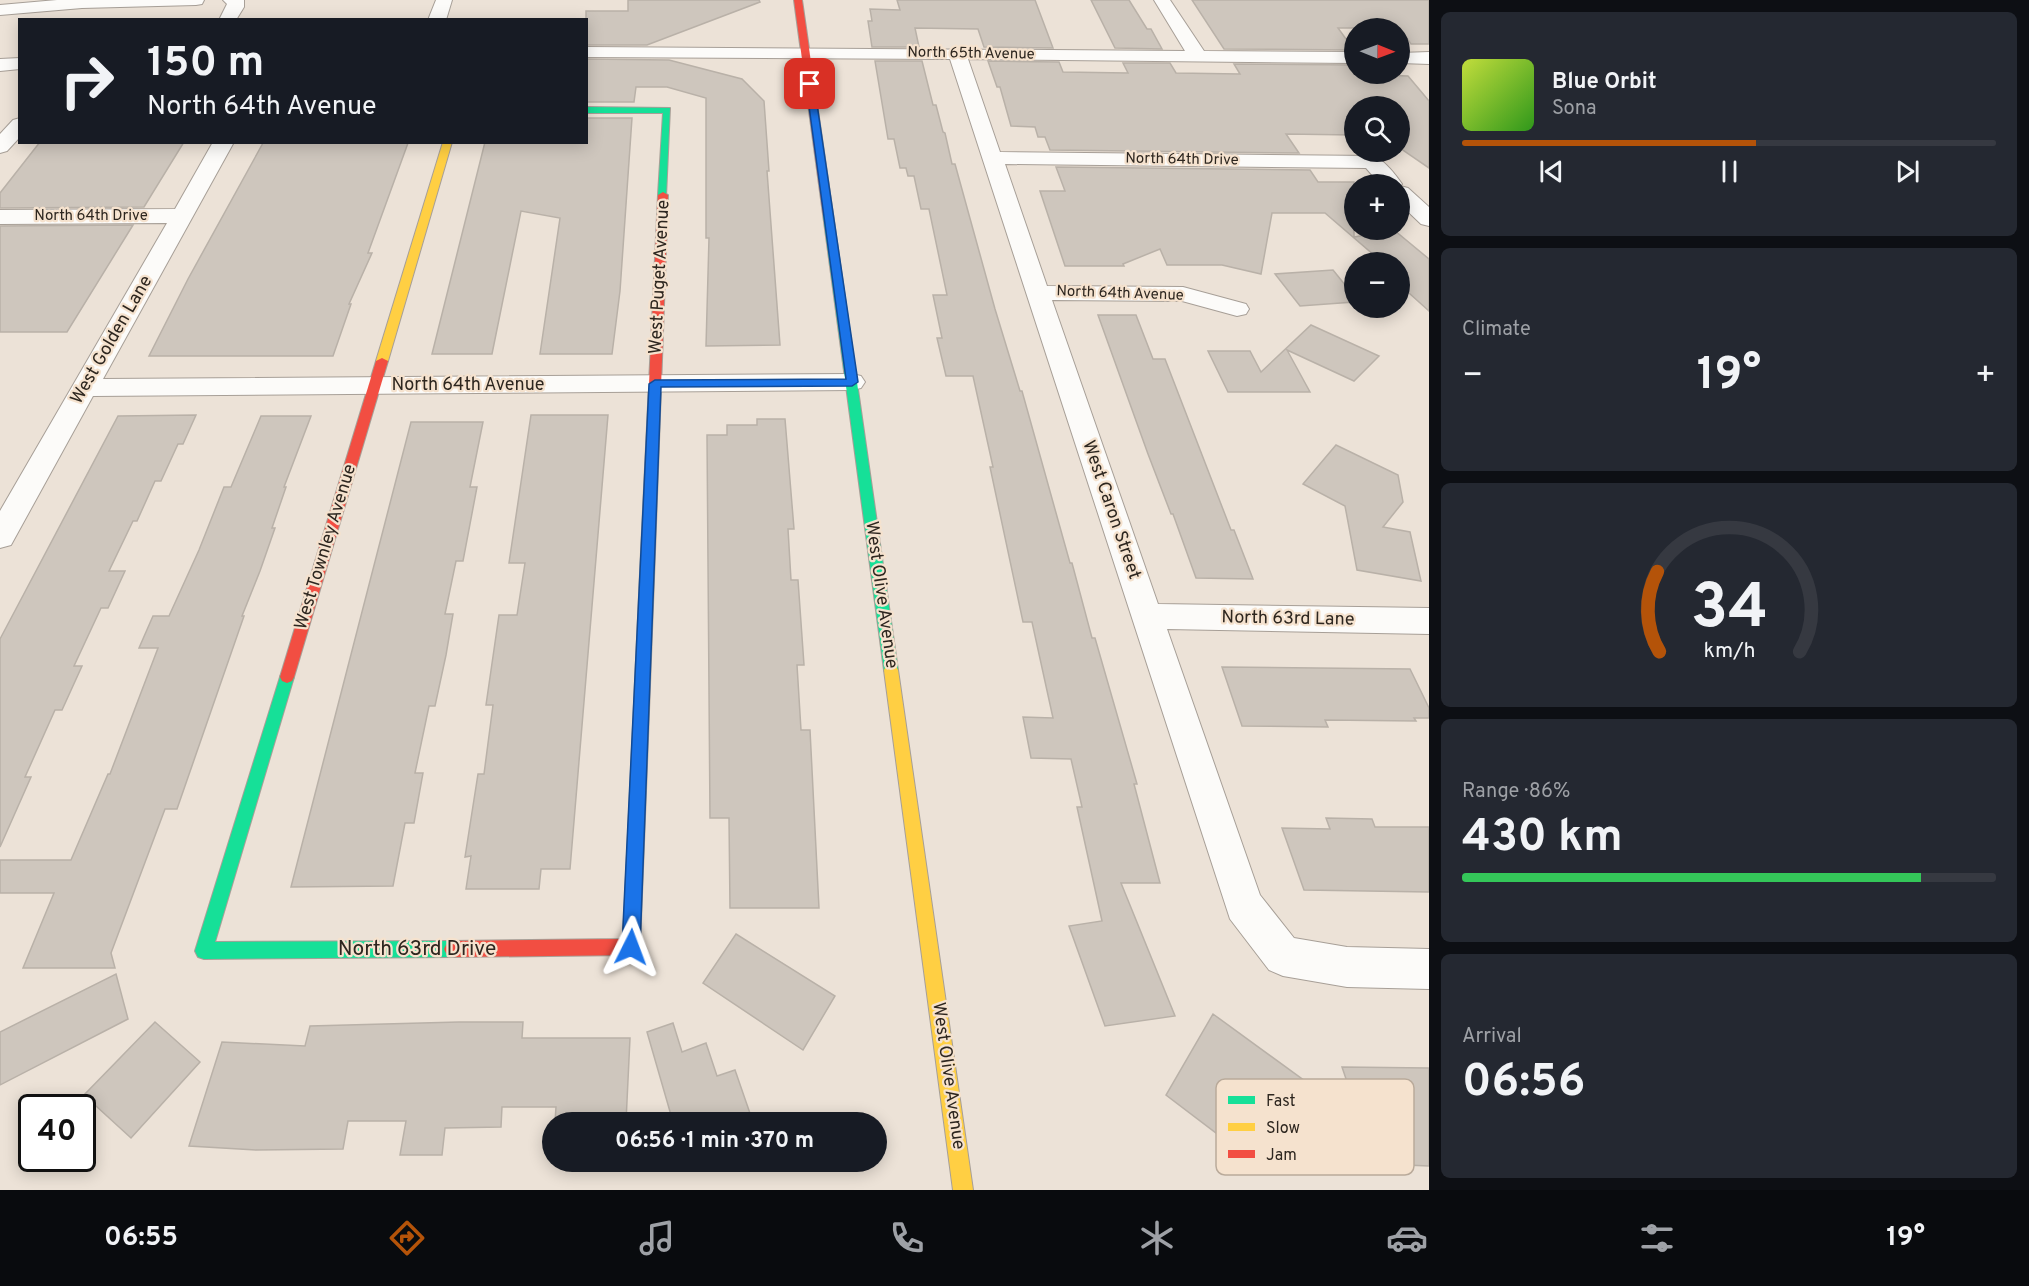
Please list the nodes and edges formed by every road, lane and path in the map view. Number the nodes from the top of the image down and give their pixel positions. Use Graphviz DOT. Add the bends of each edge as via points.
graph roads {
  1 [pos="196,0"];
  2 [pos="231,0"];
  3 [pos="236,0"];
  4 [pos="444,0"];
  5 [pos="798,0"];
  6 [pos="1162,0"];
  7 [pos="0,10"];
  8 [pos="228,18"];
  9 [pos="438,18"];
  10 [pos="588,52"];
  11 [pos="806,52"];
  12 [pos="957,54"];
  13 [pos="1198,56"];
  14 [pos="1344,58"];
  15 [pos="1410,58"];
  16 [pos="1429,58"];
  17 [pos="18,63"];
  18 [pos="0,65"];
  19 [pos="588,110"];
  20 [pos="18,126"];
  21 [pos="223,144"];
  22 [pos="447,144"];
  23 [pos="0,147"];
  24 [pos="991,158"];
  25 [pos="1382,174"];
  26 [pos="1410,202"];
  27 [pos="182,216"];
  28 [pos="0,217"];
  29 [pos="1429,219"];
  30 [pos="1037,293"];
  31 [pos="1237,309"];
  32 [pos="852,382"];
  33 [pos="655,384"];
  34 [pos="374,386"];
  35 [pos="84,388"];
  36 [pos="0,537"];
  37 [pos="1146,616"];
  38 [pos="1429,621"];
  39 [pos="631,947"];
  40 [pos="204,951"];
  41 [pos="1429,969"];
  42 [pos="963,1190"];
  1 -- 7 [label="street"];
  2 -- 3 [label="street"];
  3 -- 8 [label="street"];
  4 -- 9 [label="street"];
  5 -- 11 [label="street, West Olive Avenue"];
  6 -- 13 [label="street"];
  10 -- 11 [label="street, North 65th Avenue"];
  11 -- 12 [label="street, North 65th Avenue"];
  11 -- 32 [label="street, West Olive Avenue"];
  12 -- 13 [label="street, North 65th Avenue"];
  12 -- 24 [label="street, West Caron Street"];
  13 -- 14 [label="street, North 65th Avenue"];
  15 -- 16 [label="street"];
  17 -- 18 [label="street"];
  19 -- 33 [label="street, West Puget Avenue" via="667,110"];
  20 -- 23 [label="street"];
  21 -- 27 [label="street, West Golden Lane"];
  22 -- 34 [label="street, West Townley Avenue"];
  24 -- 25 [label="street, North 64th Drive" via="1372,162"];
  24 -- 30 [label="street, West Caron Street"];
  26 -- 29 [label="street"];
  27 -- 28 [label="street, North 64th Drive"];
  27 -- 35 [label="street, West Golden Lane"];
  30 -- 31 [label="street, North 64th Avenue" via="1183,294"];
  30 -- 37 [label="street, West Caron Street"];
  32 -- 33 [label="street, North 64th Avenue"];
  32 -- 42 [label="street, West Olive Avenue"];
  33 -- 34 [label="street, North 64th Avenue"];
  33 -- 39 [label="street, West Puget Avenue"];
  34 -- 35 [label="street, North 64th Avenue"];
  34 -- 40 [label="street, West Townley Avenue"];
  35 -- 36 [label="street, West Golden Lane"];
  37 -- 38 [label="street, North 63rd Lane"];
  37 -- 41 [label="street, West Caron Street" via="1244,906 1283,956 1347,967"];
  39 -- 40 [label="street, North 63rd Drive"];
}
